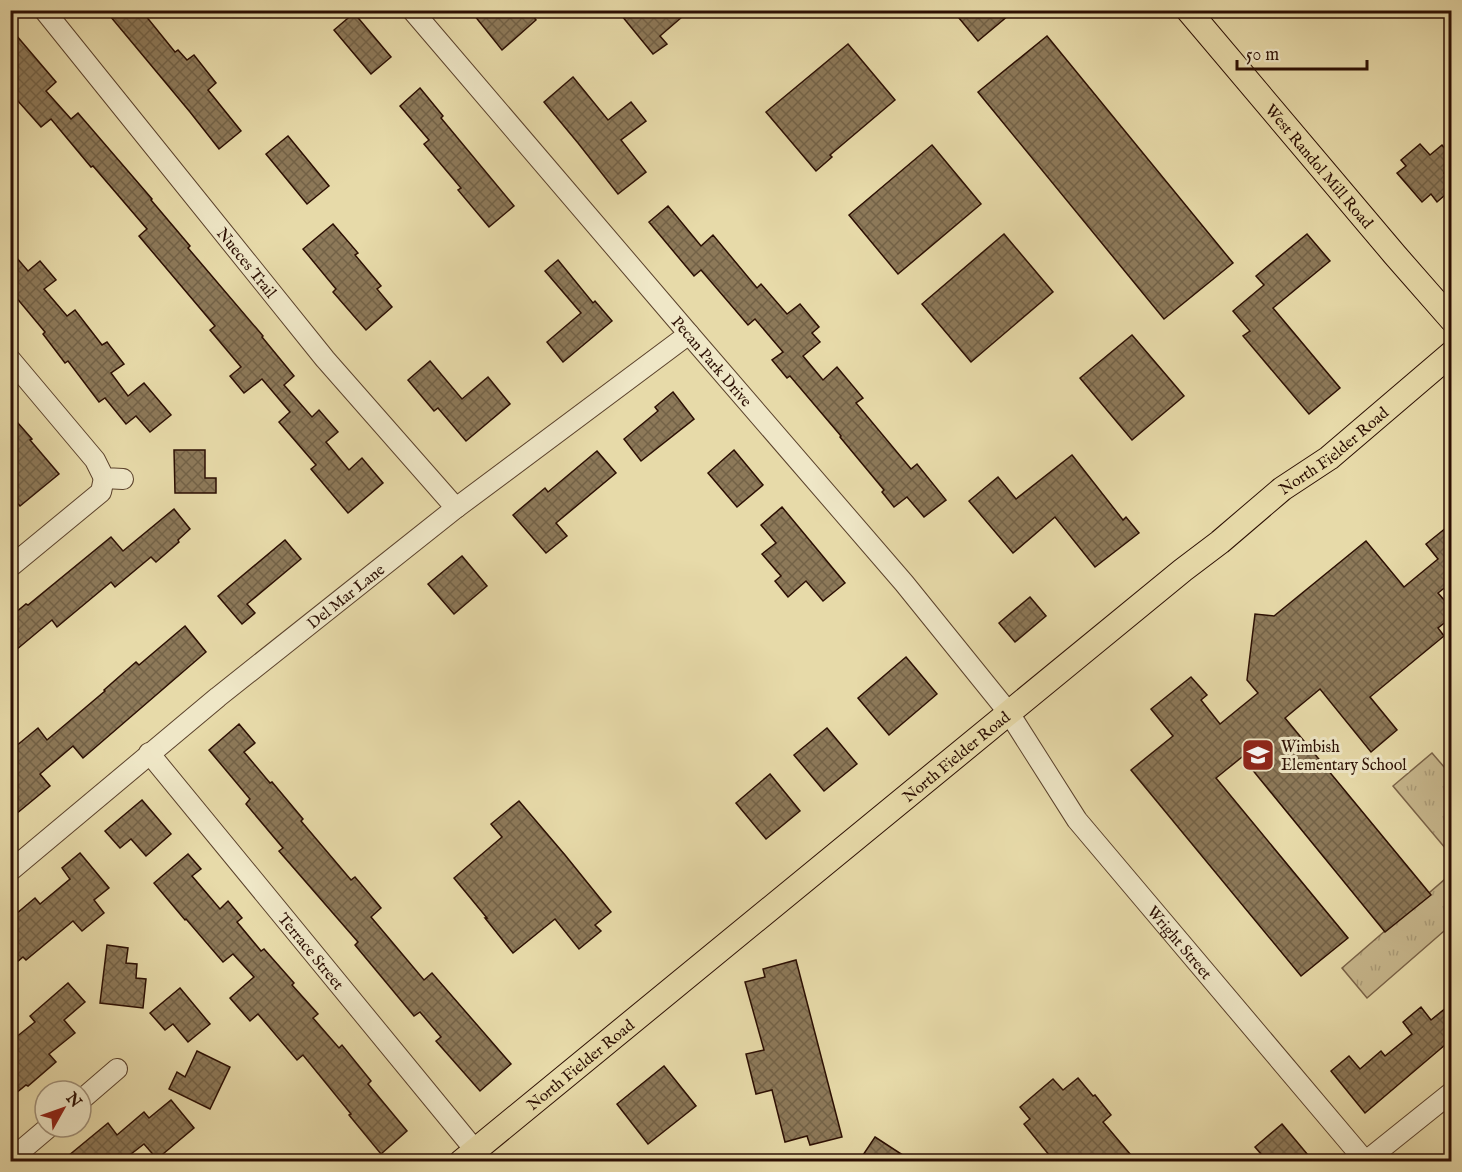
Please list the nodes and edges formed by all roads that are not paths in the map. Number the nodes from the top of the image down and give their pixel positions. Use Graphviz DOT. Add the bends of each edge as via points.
graph roads {
  1 [pos="44,10"];
  2 [pos="412,10"];
  3 [pos="1188,10"];
  4 [pos="1452,320"];
  5 [pos="689,334"];
  6 [pos="1452,354"];
  7 [pos="10,359"];
  8 [pos="456,508"];
  9 [pos="10,567"];
  10 [pos="1009,713"];
  11 [pos="149,753"];
  12 [pos="10,871"];
  13 [pos="117,1069"];
  14 [pos="93,1090"];
  15 [pos="1452,1092"];
  16 [pos="35,1139"];
  17 [pos="468,1156"];
  18 [pos="10,1160"];
  19 [pos="1366,1161"];
  1 -- 8 [label="street, Nueces Trail" via="325,359"];
  2 -- 5 [label="street, Pecan Park Drive"];
  3 -- 4 [label="main road, West Randol Mill Road"];
  5 -- 8 [label="street, Del Mar Lane"];
  5 -- 10 [label="street, Pecan Park Drive" via="904,583"];
  6 -- 10 [label="main road, North Fielder Road" via="1329,458 1282,489"];
  7 -- 9 [label="street" via="113,479"];
  8 -- 11 [label="street, Del Mar Lane"];
  10 -- 17 [label="main road, North Fielder Road"];
  10 -- 19 [label="street, Wright Street" via="1077,820"];
  11 -- 12 [label="street, Del Mar Lane"];
  11 -- 17 [label="street, Terrace Street"];
  13 -- 14 [label="street"];
  15 -- 19 [label="street"];
  16 -- 18 [label="street"];
}
